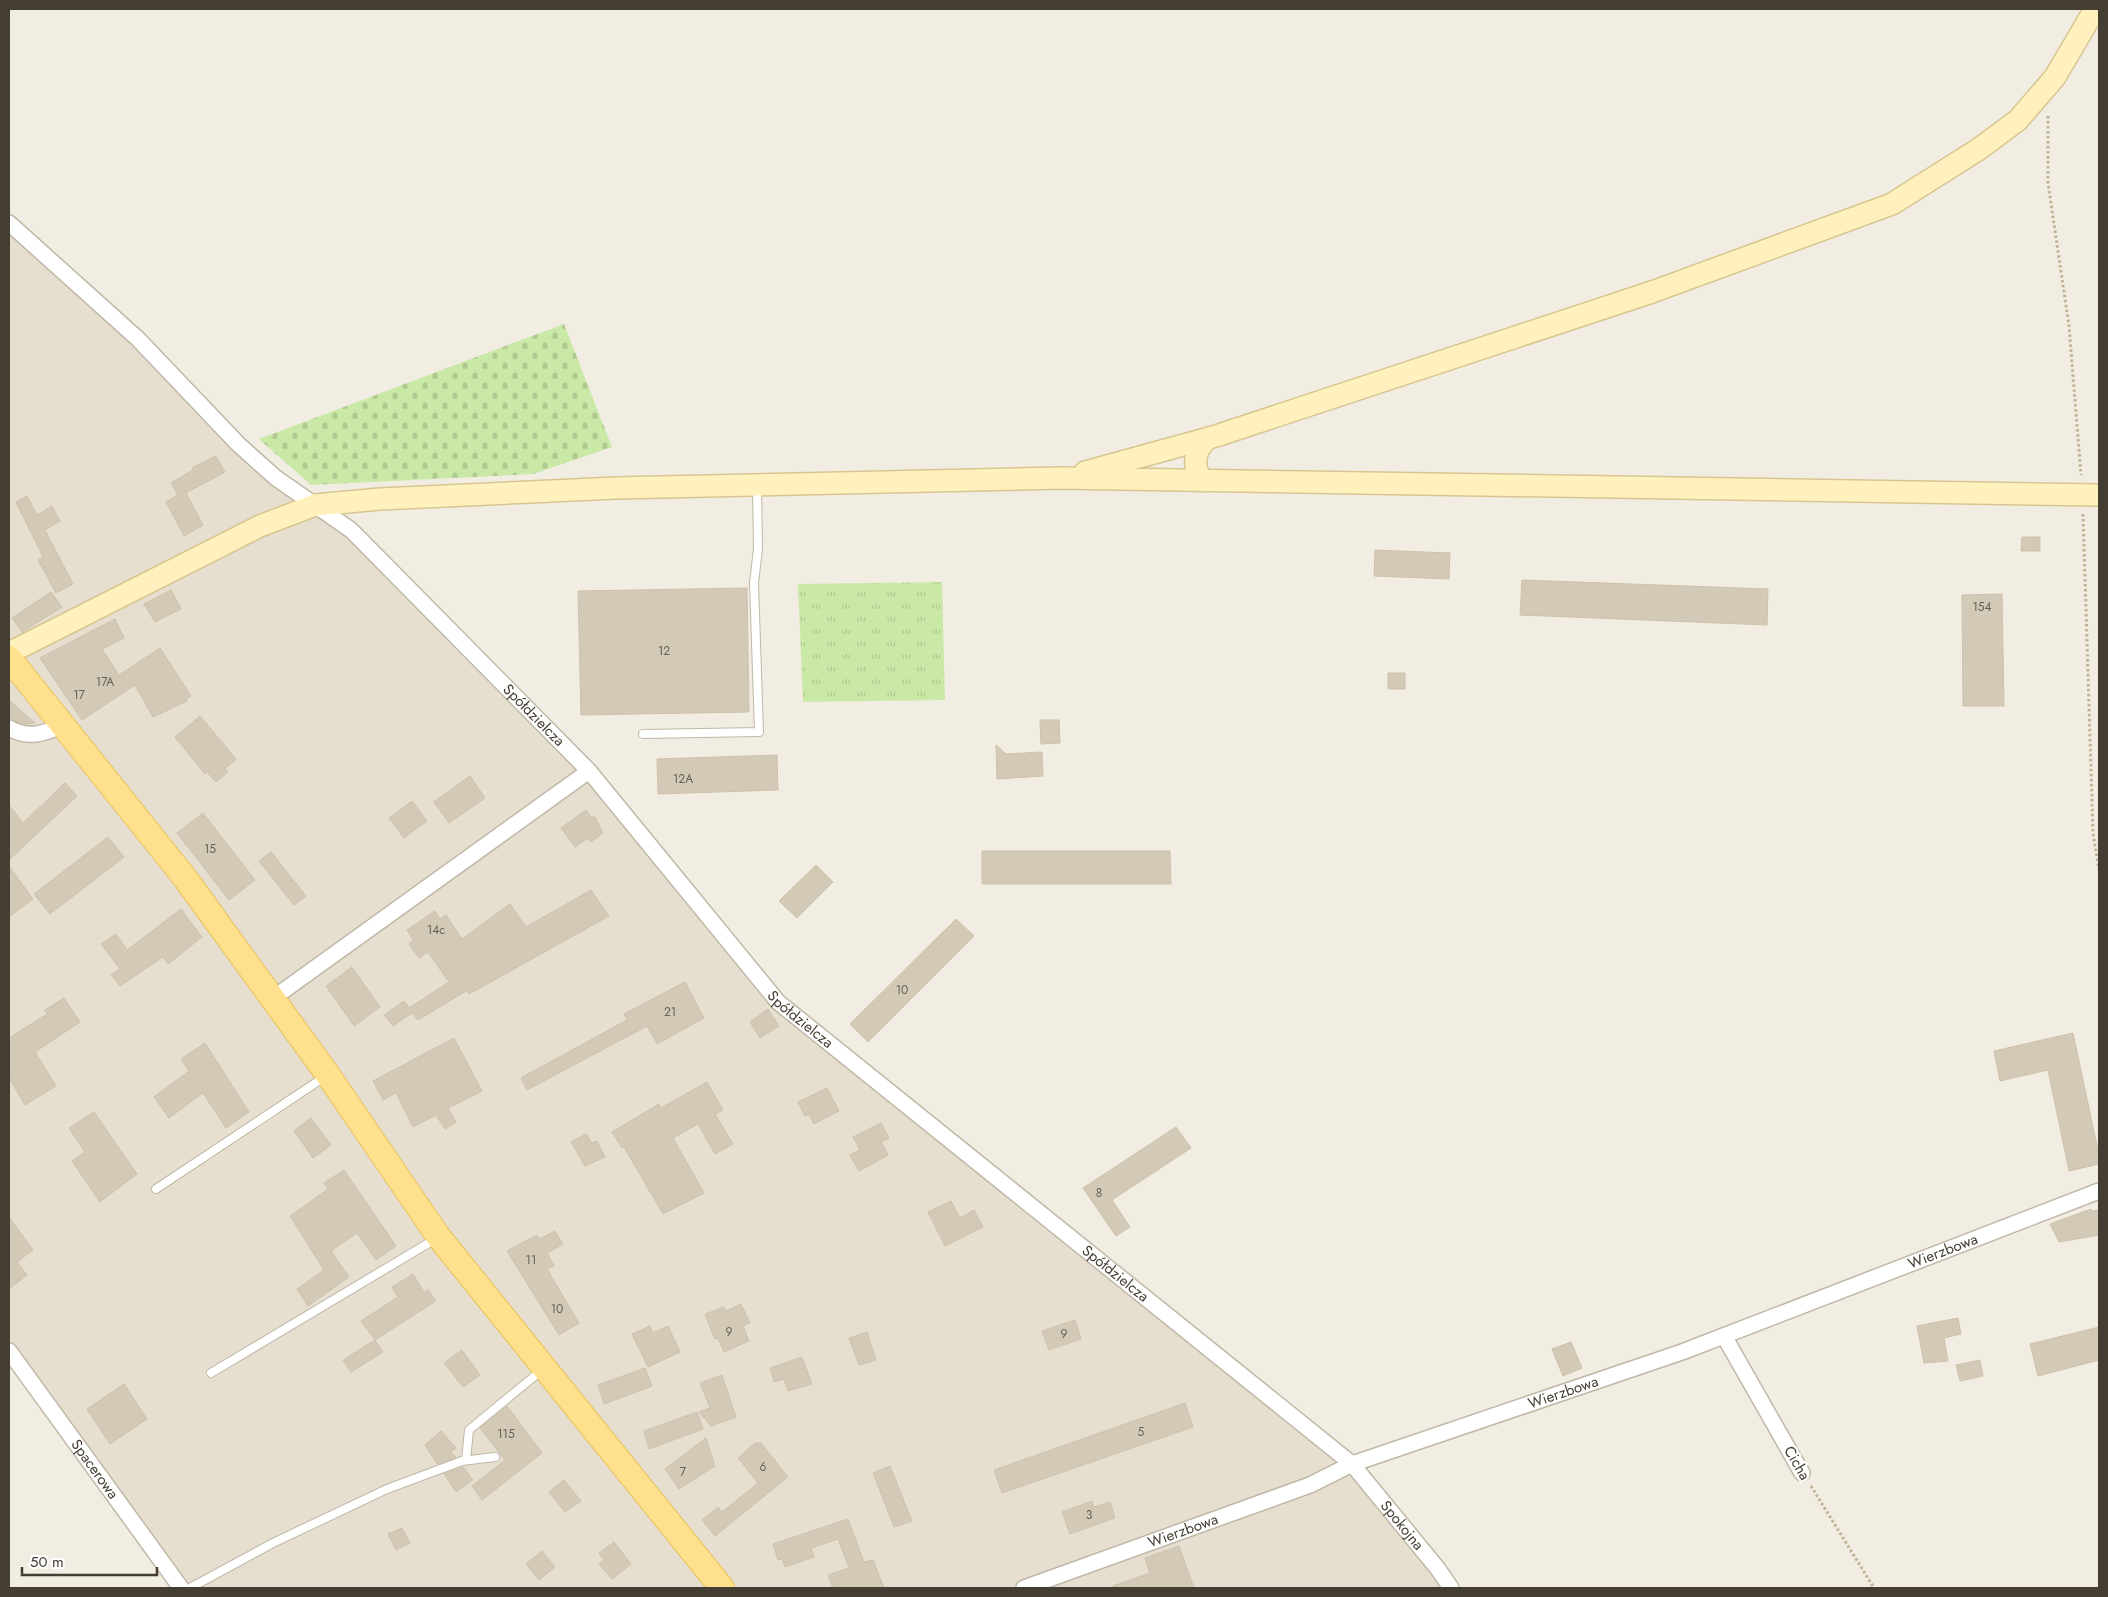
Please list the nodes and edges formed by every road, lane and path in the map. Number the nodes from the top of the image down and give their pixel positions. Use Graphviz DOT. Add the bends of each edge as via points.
graph roads {
  1 [pos="2095,9"];
  2 [pos="2048,113"];
  3 [pos="9,223"];
  4 [pos="1208,438"];
  5 [pos="1060,478"];
  6 [pos="1202,481"];
  7 [pos="756,484"];
  8 [pos="2091,494"];
  9 [pos="315,505"];
  10 [pos="9,652"];
  11 [pos="9,658"];
  12 [pos="62,726"];
  13 [pos="9,728"];
  14 [pos="643,734"];
  15 [pos="589,771"];
  16 [pos="2099,870"];
  17 [pos="272,999"];
  18 [pos="328,1075"];
  19 [pos="156,1189"];
  20 [pos="2099,1191"];
  21 [pos="438,1236"];
  22 [pos="1724,1336"];
  23 [pos="9,1352"];
  24 [pos="545,1367"];
  25 [pos="211,1373"];
  26 [pos="495,1457"];
  27 [pos="466,1460"];
  28 [pos="1352,1464"];
  29 [pos="1802,1473"];
  30 [pos="181,1588"];
  31 [pos="190,1588"];
  32 [pos="722,1588"];
  33 [pos="1024,1588"];
  34 [pos="1451,1588"];
  35 [pos="1874,1588"];
  1 -- 4 [label="main road" via="2055,77 2018,120 1980,149 1892,204 1652,292"];
  2 -- 8 [label="path" via="2048,182"];
  3 -- 9 [label="street, Spółdzielcza" via="138,339 239,445 276,478"];
  4 -- 5 [label="main road"];
  4 -- 6 [label="main road" via="1198,449 1195,460 1196,472"];
  5 -- 6 [label="main road"];
  5 -- 7 [label="main road"];
  6 -- 8 [label="main road"];
  7 -- 9 [label="main road" via="398,498"];
  7 -- 14 [label="lane" via="758,549 754,583 758,732"];
  8 -- 16 [label="path" via="2093,833"];
  9 -- 10 [label="main road" via="260,526"];
  9 -- 15 [label="street, Spółdzielcza" via="351,530"];
  11 -- 12 [label="main road"];
  12 -- 13 [label="street" via="34,736 19,734"];
  12 -- 17 [label="main road" via="185,878"];
  15 -- 17 [label="street"];
  15 -- 28 [label="street, Spółdzielcza" via="778,1002"];
  17 -- 18 [label="main road"];
  18 -- 19 [label="lane"];
  18 -- 21 [label="main road"];
  20 -- 22 [label="street, Wierzbowa"];
  21 -- 24 [label="main road"];
  21 -- 25 [label="lane"];
  22 -- 28 [label="street, Wierzbowa"];
  22 -- 29 [label="street, Cicha"];
  23 -- 30 [label="street, Spacerowa"];
  24 -- 27 [label="lane" via="469,1430"];
  24 -- 32 [label="main road"];
  26 -- 27 [label="lane"];
  27 -- 31 [label="lane" via="387,1489 273,1543"];
  28 -- 33 [label="street, Wierzbowa" via="1310,1485"];
  28 -- 34 [label="street, Spokojna"];
  29 -- 35 [label="path, Cicha"];
}
